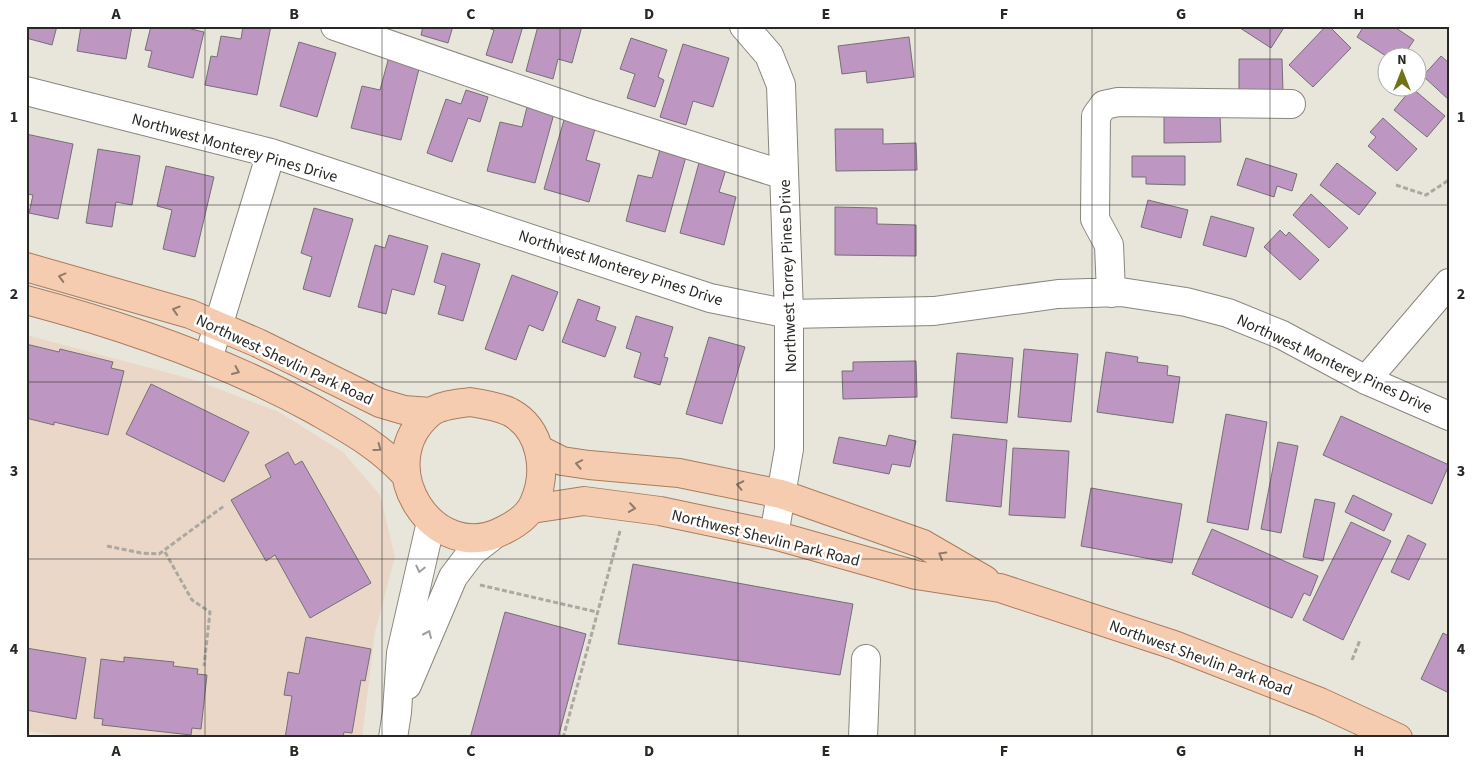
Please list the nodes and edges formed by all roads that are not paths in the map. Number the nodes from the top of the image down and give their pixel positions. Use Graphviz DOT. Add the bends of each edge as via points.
graph roads {
  1 [pos="335,26"];
  2 [pos="744,26"];
  3 [pos="26,91"];
  4 [pos="1291,104"];
  5 [pos="272,154"];
  6 [pos="784,176"];
  7 [pos="26,267"];
  8 [pos="1449,283"];
  9 [pos="1111,293"];
  10 [pos="26,300"];
  11 [pos="789,314"];
  12 [pos="220,326"];
  13 [pos="208,359"];
  14 [pos="1366,380"];
  15 [pos="431,412"];
  16 [pos="1449,416"];
  17 [pos="540,450"];
  18 [pos="405,474"];
  19 [pos="781,494"];
  20 [pos="532,509"];
  21 [pos="431,522"];
  22 [pos="774,535"];
  23 [pos="490,538"];
  24 [pos="1000,588"];
  25 [pos="866,659"];
  26 [pos="395,725"];
  27 [pos="863,738"];
  28 [pos="1398,738"];
  1 -- 6 [label="street"];
  2 -- 6 [label="street, Northwest Torrey Pines Drive" via="769,55 781,85"];
  3 -- 5 [label="street, Northwest Monterey Pines Drive"];
  4 -- 9 [label="street" via="1118,102 1104,105 1096,116 1095,219 1109,245"];
  5 -- 11 [label="street, Northwest Monterey Pines Drive" via="710,298"];
  5 -- 12 [label="street"];
  6 -- 11 [label="street, Northwest Torrey Pines Drive"];
  12 -- 7 [label="main road, Northwest Shevlin Park Road, one-way" via="190,314"];
  8 -- 14 [label="street"];
  9 -- 11 [label="street, Northwest Monterey Pines Drive" via="1058,294 934,312"];
  9 -- 14 [label="street, Northwest Monterey Pines Drive" via="1186,302 1228,313 1282,335"];
  10 -- 13 [label="main road, Northwest Shevlin Park Road" via="92,317"];
  11 -- 19 [label="street, Northwest Torrey Pines Drive" via="789,449"];
  12 -- 13 [label="street"];
  12 -- 15 [label="main road, Northwest Shevlin Park Road" via="380,404"];
  13 -- 18 [label="main road, Northwest Shevlin Park Road, one-way" via="293,398 363,437"];
  14 -- 16 [label="street, Northwest Monterey Pines Drive"];
  15 -- 17 [label="main road" via="470,402 511,412 527,425"];
  15 -- 18 [label="main road" via="416,430 408,450"];
  19 -- 17 [label="main road, Northwest Shevlin Park Road, one-way" via="679,473 588,465 562,460"];
  17 -- 20 [label="main road" via="538,495"];
  18 -- 21 [label="main road" via="418,507"];
  19 -- 22 [label="street, Northwest Torrey Pines Drive"];
  24 -- 19 [label="main road, Northwest Shevlin Park Road, one-way" via="923,544"];
  20 -- 22 [label="main road, Northwest Shevlin Park Road, one-way" via="584,501 660,511"];
  20 -- 23 [label="main road" via="510,528"];
  21 -- 23 [label="main road" via="449,533 469,538"];
  21 -- 26 [label="street, one-way" via="401,653"];
  22 -- 24 [label="main road, Northwest Shevlin Park Road" via="916,574"];
  26 -- 23 [label="street, one-way" via="418,657 454,576 472,552"];
  24 -- 28 [label="main road, Northwest Shevlin Park Road" via="1174,644 1320,702"];
  25 -- 27 [label="street"];
}
